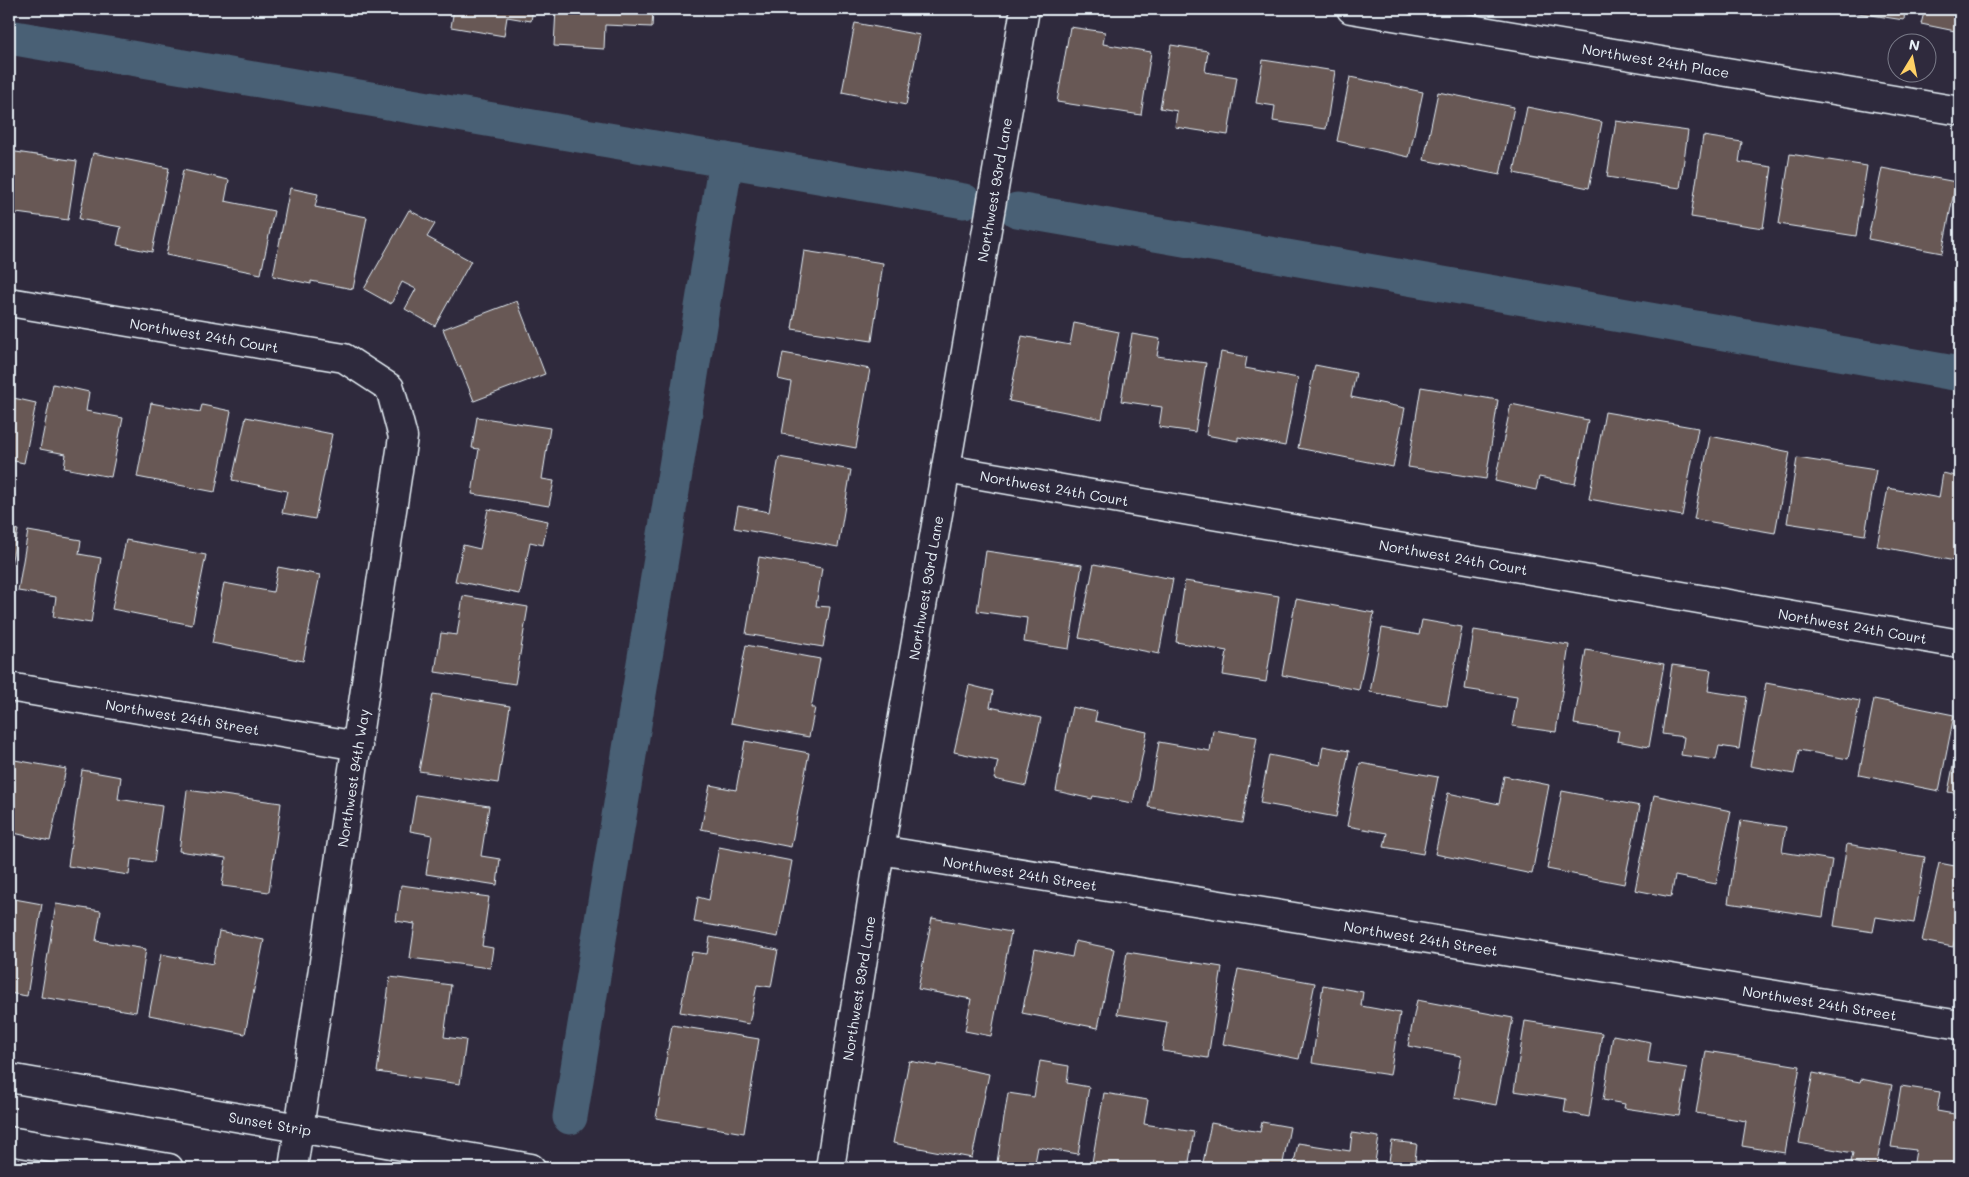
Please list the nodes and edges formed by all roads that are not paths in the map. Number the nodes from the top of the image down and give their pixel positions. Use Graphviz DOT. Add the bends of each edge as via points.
graph roads {
  1 [pos="1025,9"];
  2 [pos="1351,9"];
  3 [pos="1960,111"];
  4 [pos="9,302"];
  5 [pos="390,388"];
  6 [pos="946,469"];
  7 [pos="1960,644"];
  8 [pos="9,687"];
  9 [pos="358,746"];
  10 [pos="880,850"];
  11 [pos="1960,1025"];
  12 [pos="9,1078"];
  13 [pos="300,1129"];
  14 [pos="9,1141"];
  15 [pos="170,1168"];
  16 [pos="293,1168"];
  17 [pos="531,1168"];
  18 [pos="830,1168"];
  1 -- 6 [label="street, Northwest 93rd Lane"];
  2 -- 3 [label="street, Northwest 24th Place"];
  4 -- 5 [label="street, Northwest 24th Court" via="344,358"];
  5 -- 9 [label="street, Northwest 94th Way" via="403,437"];
  6 -- 7 [label="street, Northwest 24th Court"];
  6 -- 10 [label="street, Northwest 93rd Lane"];
  8 -- 9 [label="street, Northwest 24th Street"];
  9 -- 13 [label="street, Northwest 94th Way"];
  10 -- 11 [label="street, Northwest 24th Street"];
  10 -- 18 [label="street, Northwest 93rd Lane"];
  12 -- 13 [label="street, Sunset Strip"];
  13 -- 16 [label="street, Northwest 94th Way"];
  13 -- 17 [label="street, Sunset Strip"];
  14 -- 15 [label="street"];
}
